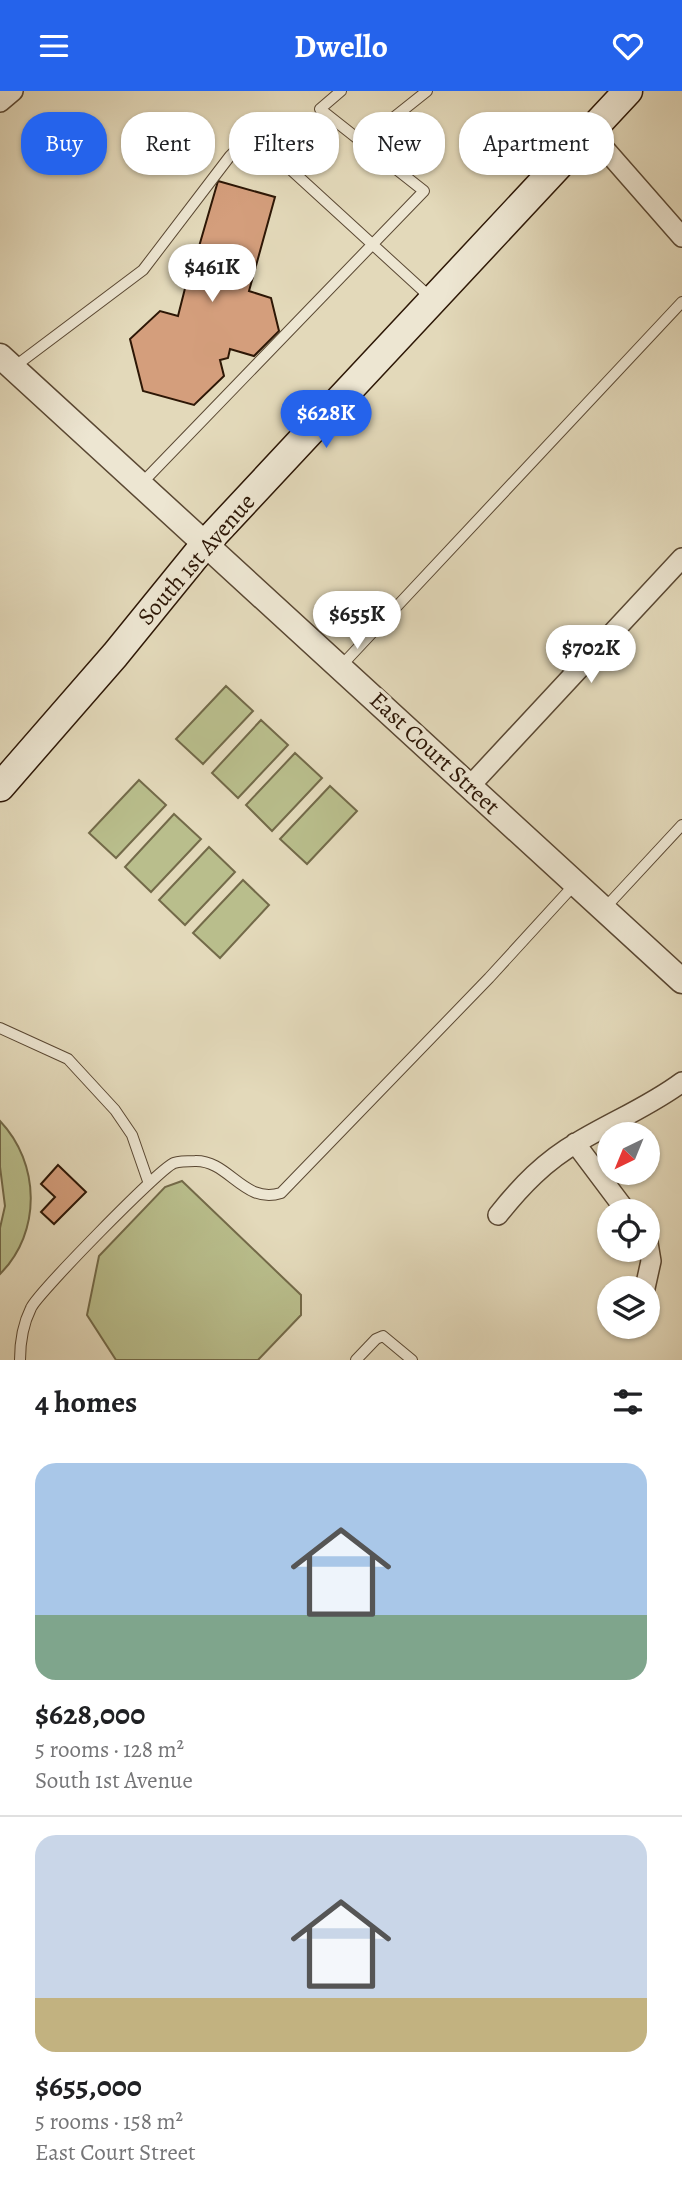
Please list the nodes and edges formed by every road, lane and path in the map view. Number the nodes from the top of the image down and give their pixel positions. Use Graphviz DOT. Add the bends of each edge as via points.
graph roads {
  1 [pos="13,91"];
  2 [pos="341,91"];
  3 [pos="427,91"];
  4 [pos="628,91"];
  5 [pos="0,103"];
  6 [pos="401,112"];
  7 [pos="609,112"];
  8 [pos="353,134"];
  9 [pos="614,159"];
  10 [pos="404,175"];
  11 [pos="550,175"];
  12 [pos="682,237"];
  13 [pos="371,243"];
  14 [pos="433,300"];
  15 [pos="682,302"];
  16 [pos="6,362"];
  17 [pos="141,484"];
  18 [pos="206,543"];
  19 [pos="682,558"];
  20 [pos="340,666"];
  21 [pos="470,786"];
  22 [pos="0,787"];
  23 [pos="682,825"];
  24 [pos="576,883"];
  25 [pos="604,909"];
  26 [pos="682,981"];
  27 [pos="0,1028"];
  28 [pos="682,1081"];
  29 [pos="575,1143"];
  30 [pos="148,1181"];
  31 [pos="617,1199"];
  32 [pos="498,1216"];
  33 [pos="20,1360"];
  34 [pos="356,1360"];
  35 [pos="412,1360"];
  1 -- 5 [label="street"];
  2 -- 8 [label="lane" via="320,109"];
  3 -- 6 [label="lane"];
  4 -- 7 [label="main road, South 1st Avenue"];
  9 -- 12 [label="street"];
  10 -- 13 [label="lane" via="424,191"];
  11 -- 14 [label="main road, South 1st Avenue"];
  13 -- 14 [label="lane"];
  13 -- 16 [label="lane" via="249,137 143,269"];
  13 -- 17 [label="lane"];
  14 -- 18 [label="main road, South 1st Avenue"];
  15 -- 20 [label="lane"];
  16 -- 17 [label="street, East Court Street"];
  17 -- 18 [label="street, East Court Street"];
  18 -- 20 [label="street, East Court Street"];
  18 -- 22 [label="main road, South 1st Avenue"];
  19 -- 21 [label="street"];
  20 -- 21 [label="street, East Court Street"];
  21 -- 24 [label="street, East Court Street"];
  23 -- 25 [label="lane"];
  24 -- 25 [label="street, East Court Street"];
  24 -- 30 [label="lane" via="281,1193 270,1197 253,1194 209,1163 199,1161 173,1163"];
  25 -- 26 [label="street, East Court Street"];
  27 -- 30 [label="lane" via="68,1059 132,1135"];
  28 -- 29 [label="street" via="638,1111"];
  29 -- 31 [label="street"];
  29 -- 32 [label="street" via="530,1178"];
  30 -- 33 [label="lane" via="31,1305"];
  34 -- 35 [label="lane" via="383,1336"];
}
